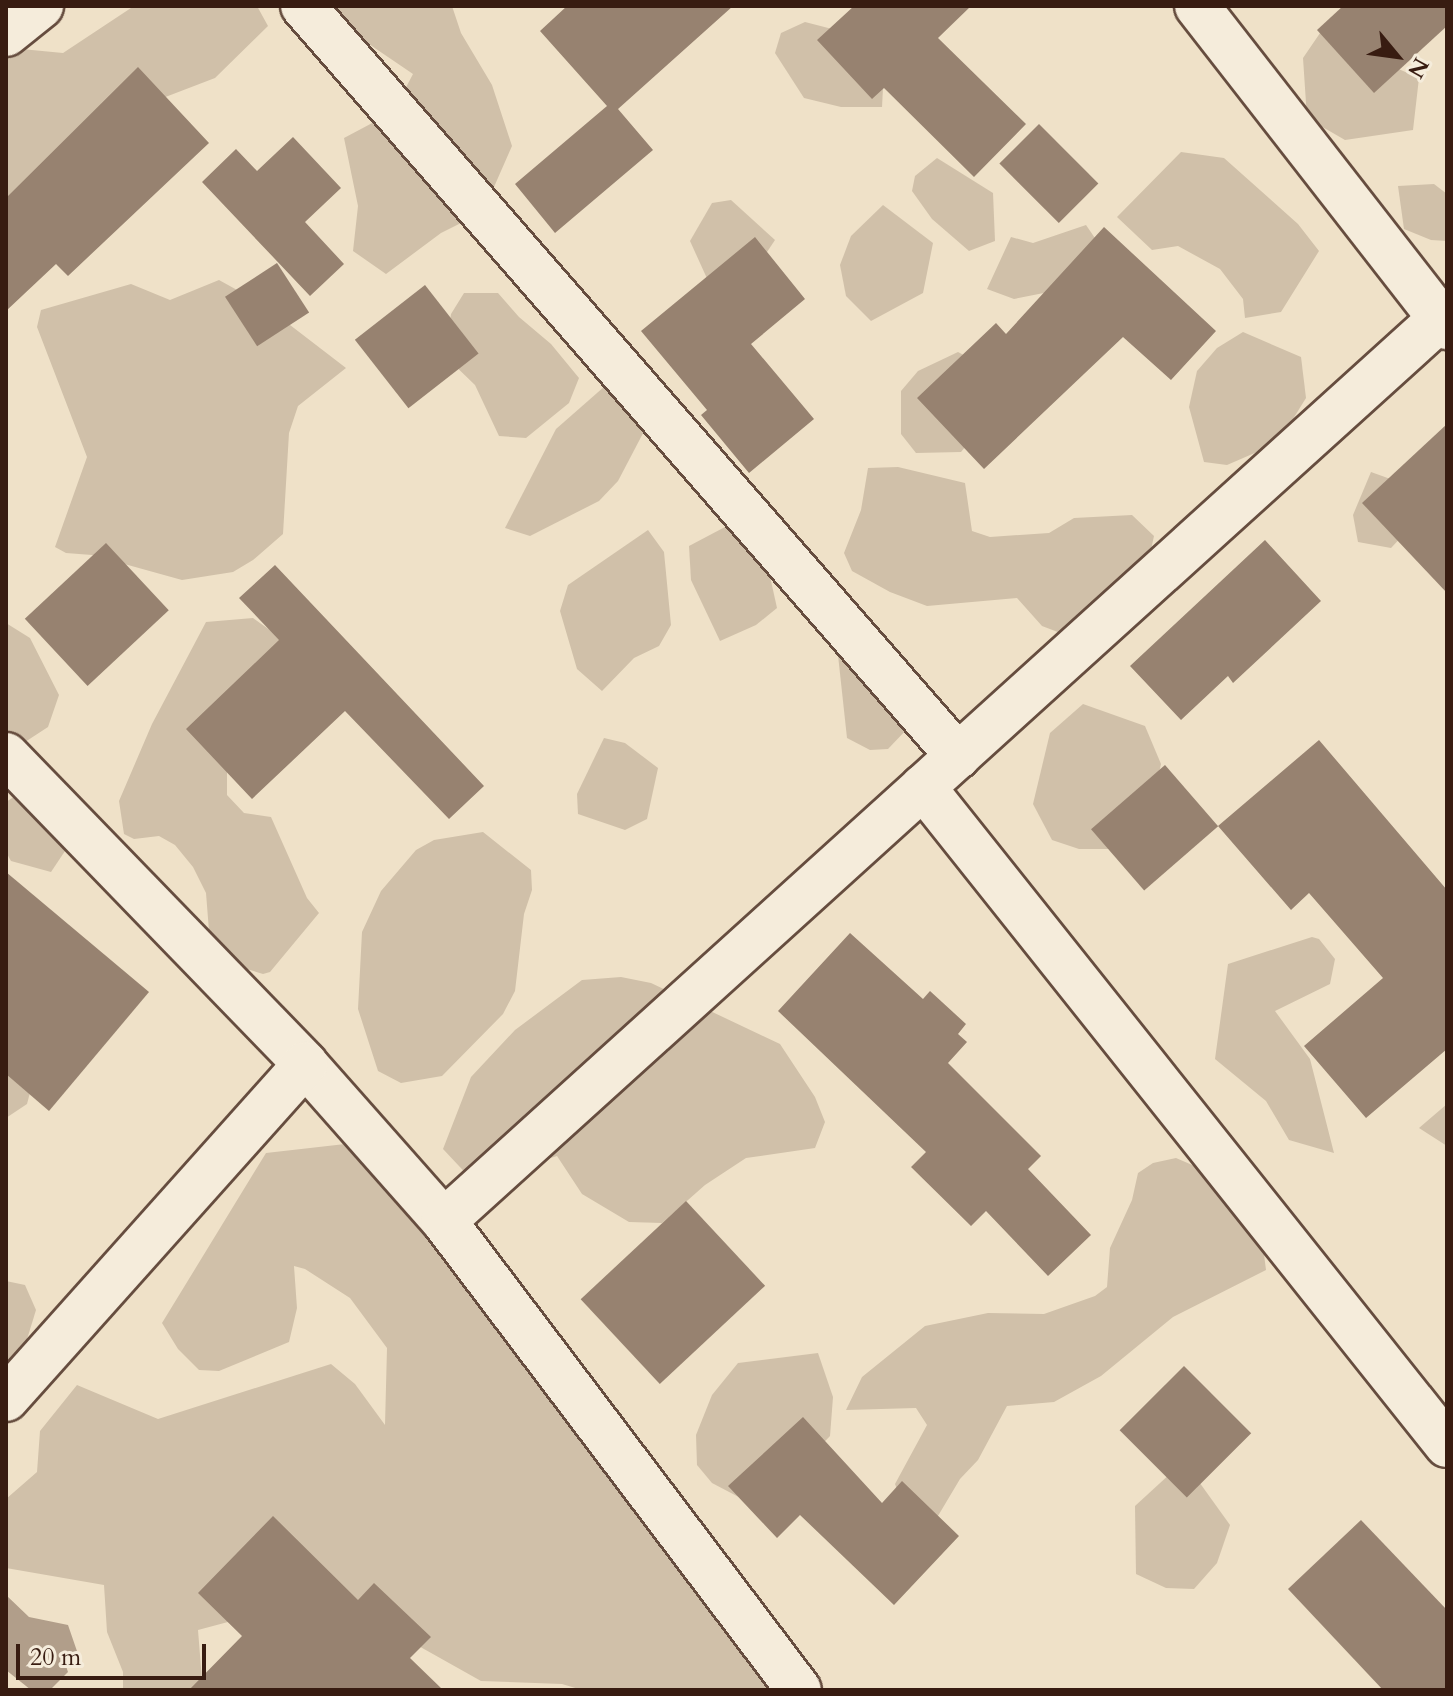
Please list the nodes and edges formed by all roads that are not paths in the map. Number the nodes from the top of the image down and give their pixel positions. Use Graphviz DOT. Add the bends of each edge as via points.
graph roads {
  1 [pos="41,6"];
  2 [pos="303,6"];
  3 [pos="1197,6"];
  4 [pos="6,34"];
  5 [pos="1444,323"];
  6 [pos="6,755"];
  7 [pos="958,756"];
  8 [pos="923,787"];
  9 [pos="305,1064"];
  10 [pos="444,1221"];
  11 [pos="6,1399"];
  12 [pos="1447,1445"];
  13 [pos="799,1690"];
  1 -- 4 [label="street"];
  2 -- 7 [label="street"];
  3 -- 5 [label="street"];
  5 -- 7 [label="street"];
  6 -- 9 [label="street"];
  7 -- 8 [label="street"];
  8 -- 10 [label="street"];
  8 -- 12 [label="street"];
  9 -- 10 [label="street"];
  9 -- 11 [label="street"];
  10 -- 13 [label="street"];
}
